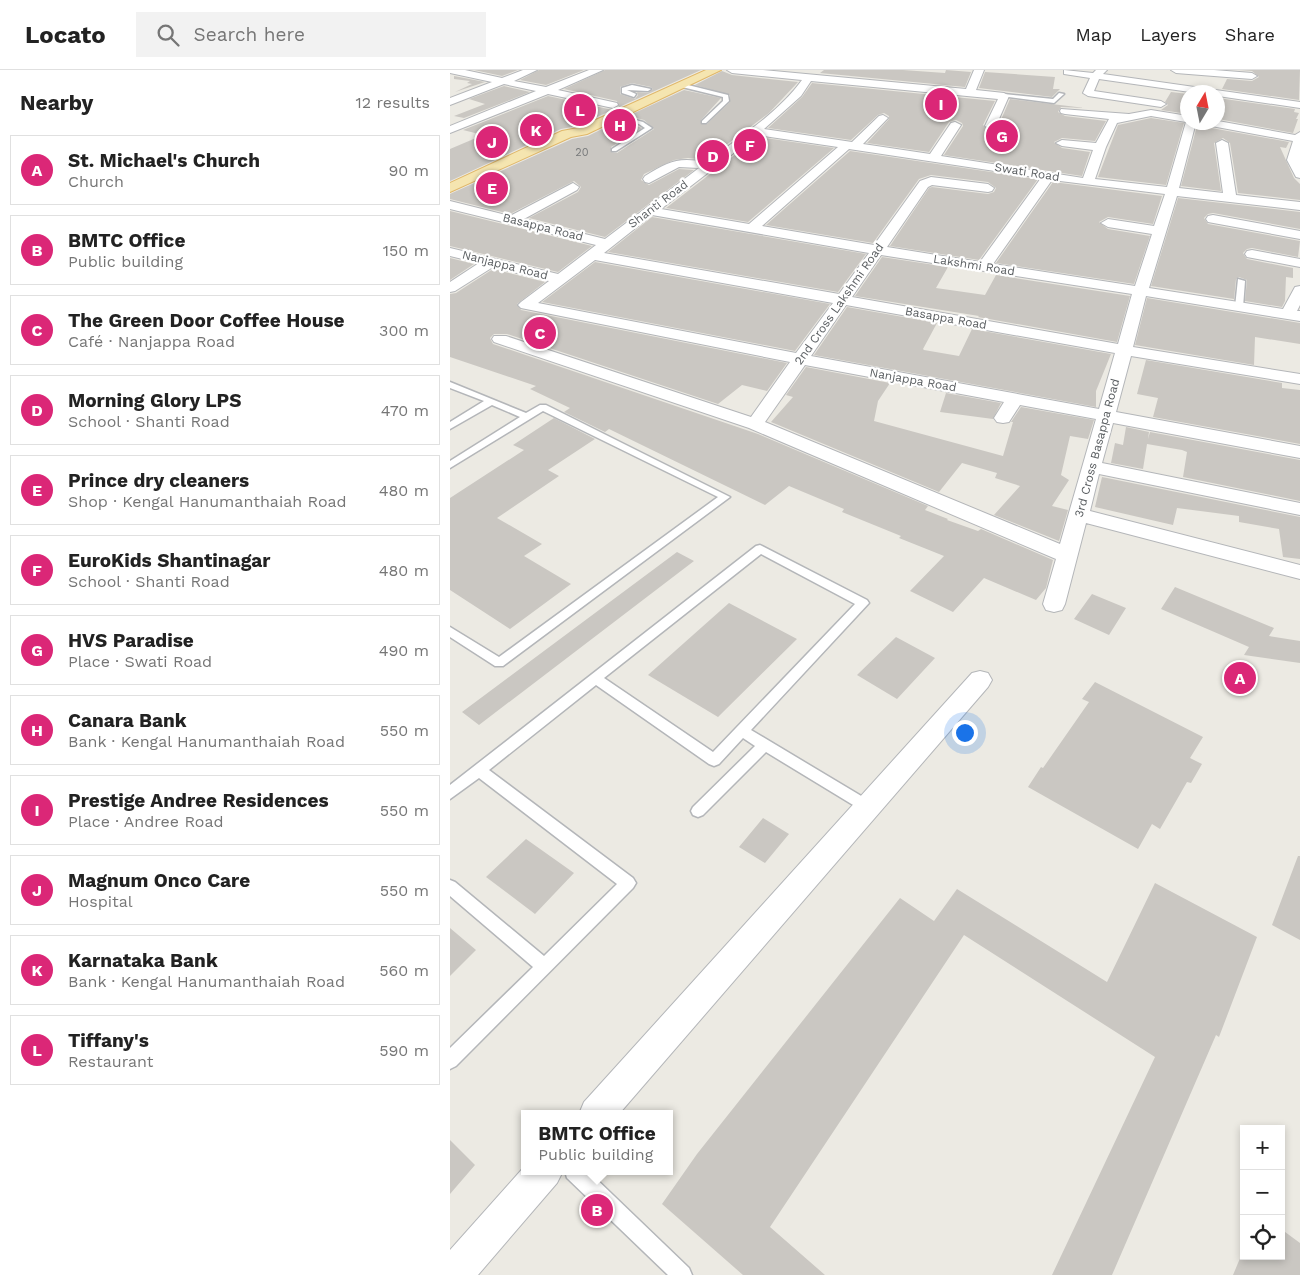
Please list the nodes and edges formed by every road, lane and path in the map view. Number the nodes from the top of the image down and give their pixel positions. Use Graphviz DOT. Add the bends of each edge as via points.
graph roads {
  1 [pos="451,70"];
  2 [pos="488,70"];
  3 [pos="532,70"];
  4 [pos="598,70"];
  5 [pos="691,70"];
  6 [pos="702,70"];
  7 [pos="708,70"];
  8 [pos="715,70"];
  9 [pos="732,70"];
  10 [pos="820,70"];
  11 [pos="979,70"];
  12 [pos="1182,70"];
  13 [pos="1068,72"];
  14 [pos="1219,72"];
  15 [pos="1099,73"];
  16 [pos="1253,73"];
  17 [pos="476,75"];
  18 [pos="810,78"];
  19 [pos="502,82"];
  20 [pos="680,85"];
  21 [pos="1213,85"];
  22 [pos="1173,86"];
  23 [pos="1180,87"];
  24 [pos="547,91"];
  25 [pos="970,93"];
  26 [pos="1225,93"];
  27 [pos="1061,94"];
  28 [pos="1004,96"];
  29 [pos="1247,97"];
  30 [pos="1161,100"];
  31 [pos="450,102"];
  32 [pos="1180,103"];
  33 [pos="1300,105"];
  34 [pos="614,110"];
  35 [pos="1065,112"];
  36 [pos="1151,113"];
  37 [pos="1126,117"];
  38 [pos="883,118"];
  39 [pos="1180,118"];
  40 [pos="704,122"];
  41 [pos="955,125"];
  42 [pos="991,126"];
  43 [pos="1225,126"];
  44 [pos="1231,127"];
  45 [pos="450,130"];
  46 [pos="1189,130"];
  47 [pos="569,131"];
  48 [pos="755,131"];
  49 [pos="1299,137"];
  50 [pos="915,141"];
  51 [pos="1062,143"];
  52 [pos="1222,143"];
  53 [pos="851,146"];
  54 [pos="1100,147"];
  55 [pos="614,150"];
  56 [pos="906,154"];
  57 [pos="934,158"];
  58 [pos="1296,160"];
  59 [pos="708,166"];
  60 [pos="1300,174"];
  61 [pos="1049,176"];
  62 [pos="649,179"];
  63 [pos="450,180"];
  64 [pos="1088,182"];
  65 [pos="572,187"];
  66 [pos="450,188"];
  67 [pos="988,188"];
  68 [pos="1172,191"];
  69 [pos="1230,198"];
  70 [pos="665,200"];
  71 [pos="450,205"];
  72 [pos="1300,206"];
  73 [pos="649,211"];
  74 [pos="672,215"];
  75 [pos="1213,219"];
  76 [pos="512,220"];
  77 [pos="1108,223"];
  78 [pos="752,228"];
  79 [pos="1160,231"];
  80 [pos="1300,235"];
  81 [pos="606,243"];
  82 [pos="877,250"];
  83 [pos="450,252"];
  84 [pos="1252,254"];
  85 [pos="592,255"];
  86 [pos="491,262"];
  87 [pos="1300,263"];
  88 [pos="984,266"];
  89 [pos="560,279"];
  90 [pos="1241,281"];
  91 [pos="450,288"];
  92 [pos="1300,290"];
  93 [pos="1140,292"];
  94 [pos="842,299"];
  95 [pos="526,304"];
  96 [pos="1240,307"];
  97 [pos="1294,315"];
  98 [pos="500,339"];
  99 [pos="1124,350"];
  100 [pos="800,359"];
  101 [pos="1300,379"];
  102 [pos="450,384"];
  103 [pos="1015,398"];
  104 [pos="491,401"];
  105 [pos="1106,415"];
  106 [pos="527,417"];
  107 [pos="1003,418"];
  108 [pos="755,424"];
  109 [pos="450,426"];
  110 [pos="1300,452"];
  111 [pos="450,465"];
  112 [pos="1092,467"];
  113 [pos="1300,509"];
  114 [pos="1080,515"];
  115 [pos="1067,555"];
  116 [pos="1300,572"];
  117 [pos="1054,604"];
  118 [pos="450,631"];
  119 [pos="596,679"];
  120 [pos="980,680"];
  121 [pos="742,731"];
  122 [pos="765,745"];
  123 [pos="479,770"];
  124 [pos="450,792"];
  125 [pos="868,807"];
  126 [pos="698,811"];
  127 [pos="450,887"];
  128 [pos="544,966"];
  129 [pos="450,1060"];
  130 [pos="600,1110"];
  131 [pos="542,1175"];
  132 [pos="578,1175"];
  133 [pos="454,1275"];
  134 [pos="682,1275"];
  1 -- 17 [label="street"];
  2 -- 17 [label="street"];
  3 -- 19 [label="street"];
  4 -- 24 [label="street"];
  5 -- 34 [label="main road" via="634,95"];
  6 -- 47 [label="main road"];
  7 -- 47 [label="main road"];
  8 -- 20 [label="main road"];
  9 -- 18 [label="street"];
  10 -- 18 [label="street, Shanti Road"];
  11 -- 25 [label="street"];
  12 -- 14 [label="street"];
  12 -- 22 [label="street"];
  13 -- 15 [label="street"];
  14 -- 16 [label="street"];
  14 -- 21 [label="street"];
  15 -- 22 [label="street"];
  15 -- 30 [label="street" via="1088,93"];
  16 -- 29 [label="street"];
  17 -- 19 [label="street"];
  18 -- 25 [label="street"];
  18 -- 48 [label="street, Shanti Road" via="797,94"];
  19 -- 24 [label="street"];
  19 -- 31 [label="street"];
  20 -- 34 [label="main road"];
  20 -- 40 [label="lane" via="726,96 726,101"];
  22 -- 23 [label="street"];
  22 -- 30 [label="street"];
  24 -- 34 [label="street"];
  24 -- 45 [label="street"];
  25 -- 28 [label="street"];
  26 -- 29 [label="street"];
  27 -- 28 [label="lane" via="1054,101"];
  28 -- 42 [label="street"];
  29 -- 33 [label="street"];
  29 -- 44 [label="street"];
  30 -- 32 [label="street"];
  30 -- 36 [label="street"];
  34 -- 47 [label="main road" via="564,128"];
  34 -- 55 [label="lane" via="649,128"];
  35 -- 37 [label="street"];
  36 -- 37 [label="street"];
  36 -- 39 [label="street"];
  37 -- 54 [label="street" via="1113,121 1104,129"];
  38 -- 53 [label="street"];
  41 -- 57 [label="street"];
  43 -- 44 [label="street"];
  44 -- 49 [label="street"];
  46 -- 68 [label="street, 3rd Cross Basappa Road"];
  47 -- 63 [label="main road"];
  47 -- 66 [label="main road"];
  48 -- 53 [label="street, Swati Road"];
  48 -- 59 [label="street, Shanti Road"];
  49 -- 58 [label="street"];
  50 -- 56 [label="street"];
  51 -- 54 [label="street"];
  52 -- 69 [label="street"];
  53 -- 56 [label="street, Swati Road"];
  53 -- 78 [label="street"];
  54 -- 64 [label="street"];
  56 -- 57 [label="street, Swati Road"];
  57 -- 61 [label="street, Swati Road" via="984,162"];
  58 -- 60 [label="street"];
  59 -- 62 [label="street" via="673,163"];
  59 -- 70 [label="street, Shanti Road"];
  61 -- 64 [label="street, Swati Road"];
  61 -- 88 [label="street"];
  64 -- 68 [label="street, Swati Road"];
  65 -- 76 [label="street"];
  67 -- 82 [label="street, 2nd Cross Lakshmi Road" via="931,181 924,184"];
  68 -- 69 [label="street, Swati Road"];
  68 -- 79 [label="street, 3rd Cross Basappa Road"];
  69 -- 72 [label="street, Swati Road"];
  70 -- 73 [label="street, Shanti Road"];
  70 -- 74 [label="street" via="664,208"];
  71 -- 76 [label="street, Basappa Road"];
  73 -- 74 [label="street, Lakshmi Road"];
  73 -- 81 [label="street, Shanti Road"];
  74 -- 78 [label="street, Lakshmi Road"];
  75 -- 80 [label="street"];
  76 -- 81 [label="street, Basappa Road"];
  77 -- 79 [label="street"];
  78 -- 82 [label="street, Lakshmi Road"];
  79 -- 93 [label="street, 3rd Cross Basappa Road"];
  81 -- 85 [label="street, Shanti Road"];
  82 -- 88 [label="street, Lakshmi Road"];
  82 -- 94 [label="street, 2nd Cross Lakshmi Road"];
  83 -- 86 [label="street, Nanjappa Road"];
  84 -- 87 [label="street"];
  85 -- 89 [label="street, Shanti Road"];
  85 -- 94 [label="street, Basappa Road"];
  86 -- 89 [label="street, Nanjappa Road"];
  86 -- 91 [label="street"];
  88 -- 93 [label="street, Lakshmi Road"];
  89 -- 95 [label="street, Shanti Road"];
  90 -- 96 [label="lane"];
  92 -- 97 [label="street"];
  93 -- 96 [label="street, Lakshmi Road"];
  93 -- 99 [label="street, 3rd Cross Basappa Road"];
  94 -- 99 [label="street, Basappa Road"];
  94 -- 100 [label="street, 2nd Cross Lakshmi Road"];
  95 -- 100 [label="street, Nanjappa Road"];
  96 -- 97 [label="street, Lakshmi Road"];
  98 -- 108 [label="street"];
  99 -- 101 [label="street, Basappa Road"];
  99 -- 105 [label="street, 3rd Cross Basappa Road"];
  100 -- 103 [label="street, Nanjappa Road"];
  100 -- 108 [label="street, 2nd Cross Lakshmi Road"];
  102 -- 104 [label="lane"];
  103 -- 105 [label="street, Nanjappa Road"];
  103 -- 107 [label="street"];
  104 -- 106 [label="lane"];
  104 -- 109 [label="lane"];
  105 -- 110 [label="street, Nanjappa Road"];
  105 -- 112 [label="street, 3rd Cross Basappa Road"];
  106 -- 111 [label="lane"];
  106 -- 118 [label="lane" via="543,407 725,497 499,663"];
  108 -- 115 [label="street"];
  112 -- 113 [label="street"];
  112 -- 114 [label="street, 3rd Cross Basappa Road"];
  114 -- 115 [label="street, 3rd Cross Basappa Road"];
  114 -- 116 [label="street"];
  115 -- 117 [label="street, 3rd Cross Basappa Road"];
  119 -- 121 [label="lane" via="714,760"];
  119 -- 121 [label="lane" via="760,549 863,603"];
  119 -- 123 [label="lane"];
  120 -- 125 [label="street"];
  121 -- 122 [label="lane"];
  122 -- 125 [label="lane"];
  122 -- 126 [label="lane"];
  123 -- 124 [label="lane"];
  123 -- 128 [label="lane" via="628,883"];
  125 -- 130 [label="street"];
  127 -- 128 [label="lane"];
  128 -- 129 [label="lane"];
  131 -- 133 [label="street"];
  132 -- 134 [label="lane"];
}
